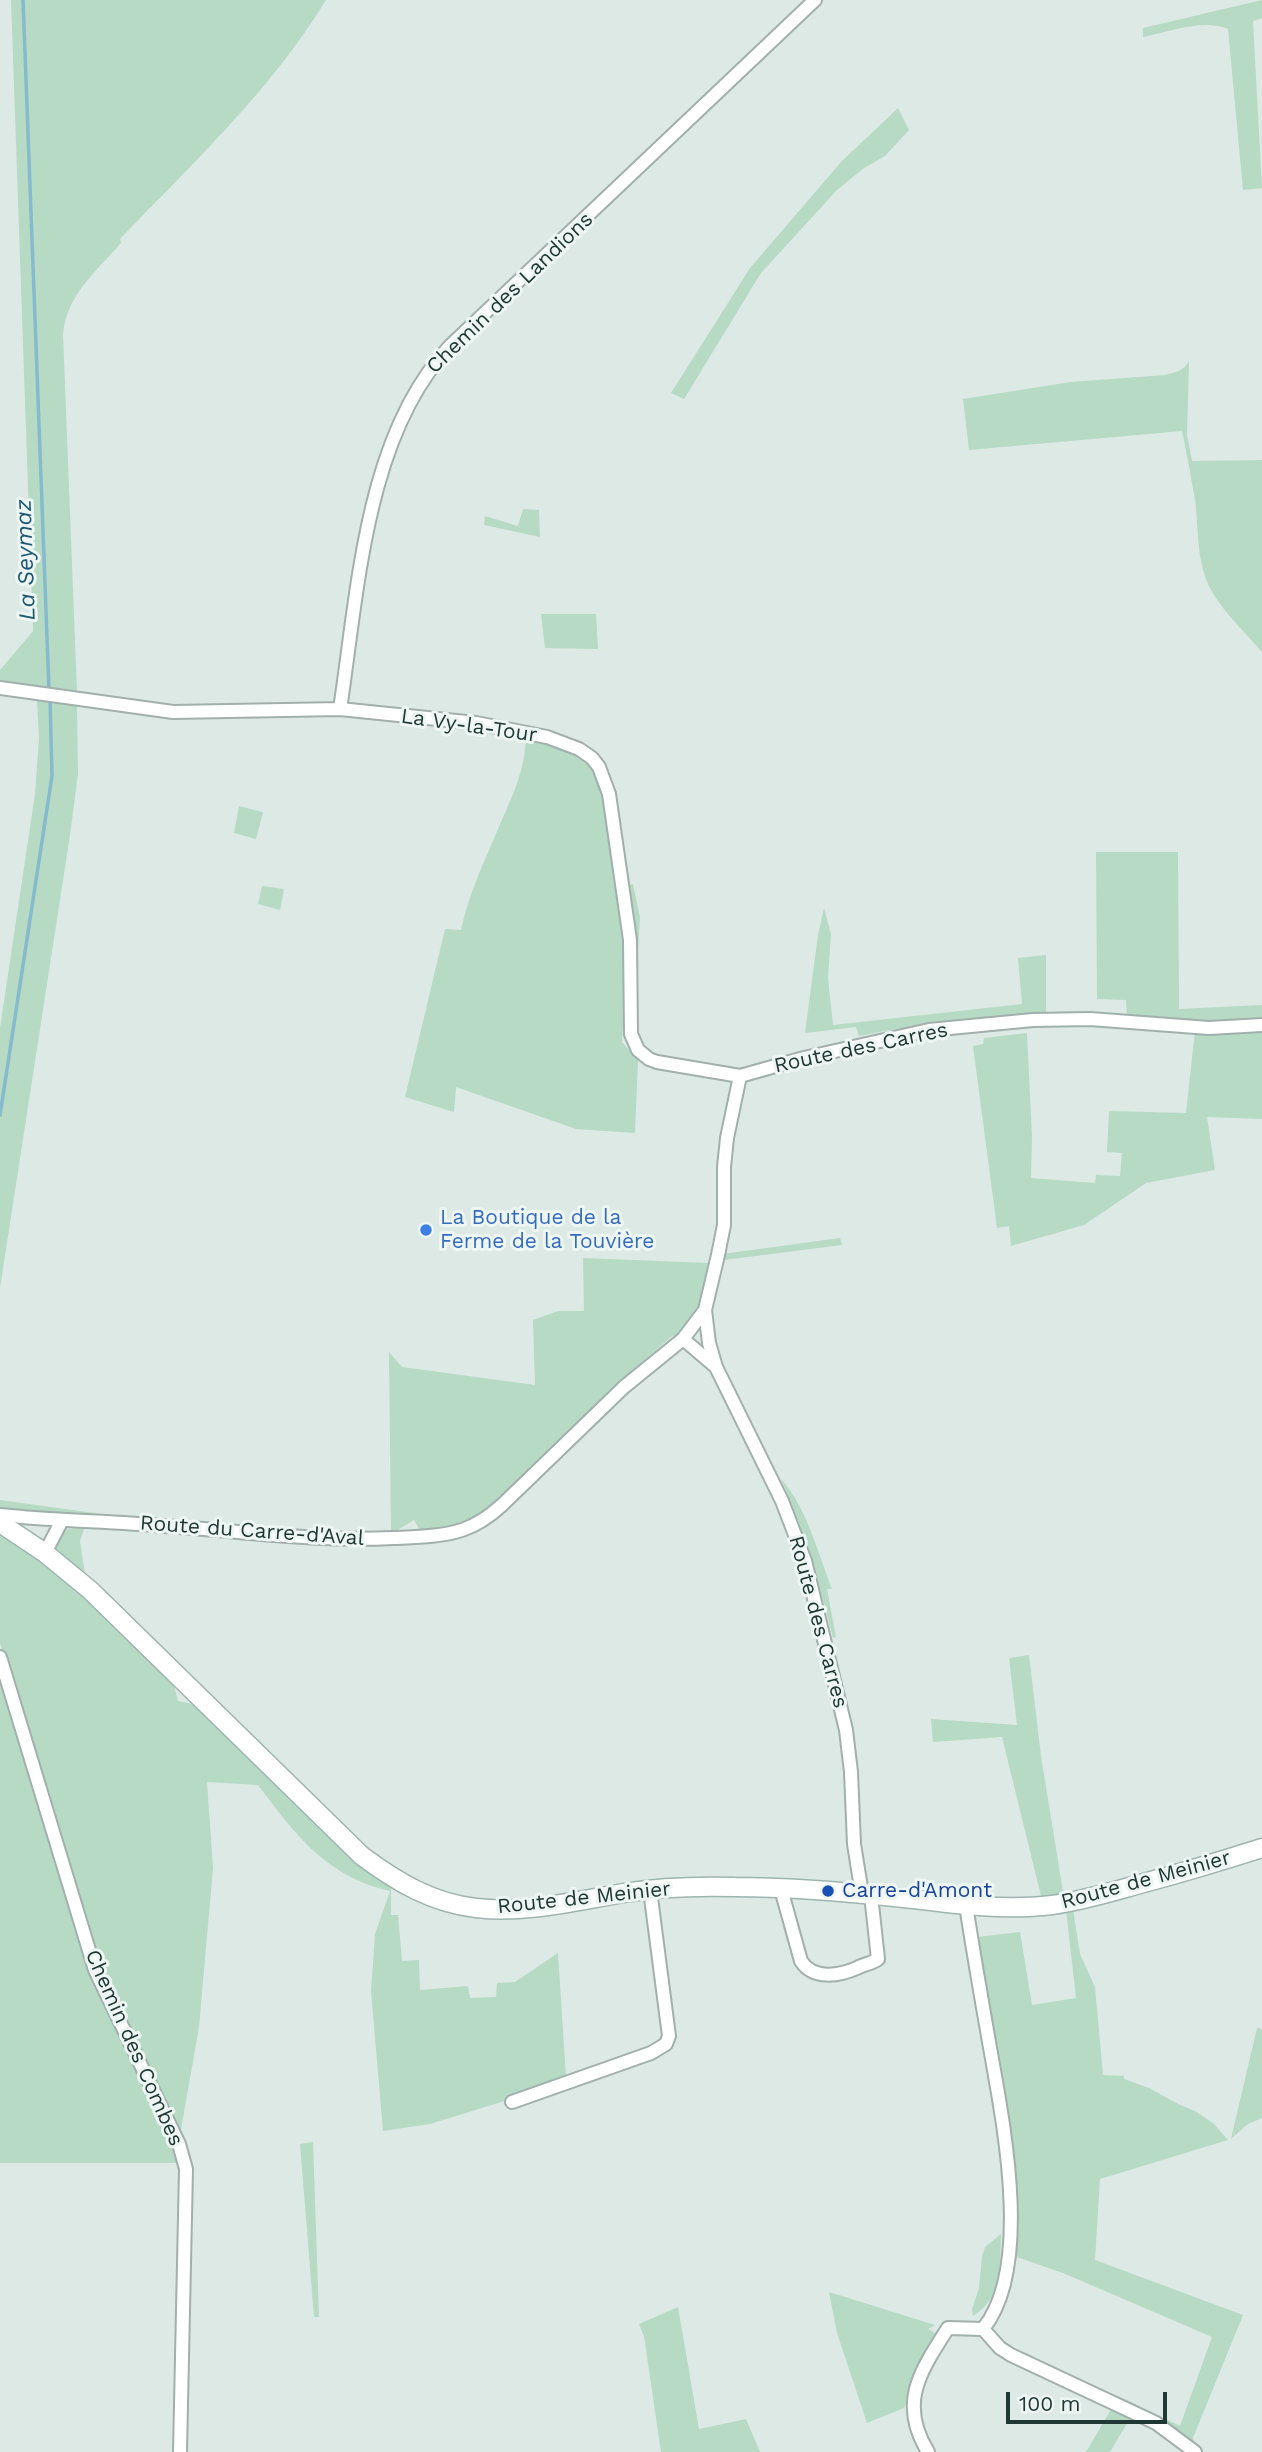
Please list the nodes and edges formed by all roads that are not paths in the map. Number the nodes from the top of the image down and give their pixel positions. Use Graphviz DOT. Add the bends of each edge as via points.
graph roads {
  1 [pos="815,0"];
  2 [pos="0,688"];
  3 [pos="340,709"];
  4 [pos="1262,1025"];
  5 [pos="740,1076"];
  6 [pos="705,1310"];
  7 [pos="683,1339"];
  8 [pos="716,1367"];
  9 [pos="0,1515"];
  10 [pos="61,1522"];
  11 [pos="0,1523"];
  12 [pos="46,1553"];
  13 [pos="0,1657"];
  14 [pos="1262,1848"];
  15 [pos="781,1889"];
  16 [pos="650,1890"];
  17 [pos="867,1894"];
  18 [pos="965,1905"];
  19 [pos="512,2102"];
  20 [pos="983,2329"];
  21 [pos="180,2452"];
  22 [pos="928,2452"];
  23 [pos="1195,2452"];
  1 -- 3 [label="street, Chemin des Landions" via="451,345 419,385 396,429 372,511"];
  2 -- 3 [label="street, La Vy-la-Tour" via="173,712"];
  3 -- 5 [label="street, La Vy-la-Tour" via="510,728 571,744 592,758 605,782 630,940 629,1025 634,1045 657,1062"];
  4 -- 5 [label="street, Route des Carres" via="1209,1028 1090,1019 929,1030"];
  5 -- 6 [label="street, Route des Carres" via="727,1138 724,1226"];
  6 -- 7 [label="street, Route des Carres"];
  6 -- 8 [label="street, Route des Carres"];
  7 -- 8 [label="street, Route des Carres"];
  7 -- 10 [label="street, Route du Carre-d'Aval" via="624,1387 502,1505 461,1530 410,1537 323,1539 165,1525"];
  8 -- 17 [label="street, Route des Carres" via="782,1501 804,1561 846,1730 854,1844"];
  9 -- 10 [label="street, Route du Carre-d'Aval"];
  10 -- 12 [label="street"];
  11 -- 12 [label="street, Route de Meinier"];
  12 -- 16 [label="street, Route de Meinier" via="103,1602 342,1839 395,1880 459,1906 499,1910"];
  13 -- 21 [label="street, Chemin des Combes" via="96,1970 179,2144 186,2169"];
  14 -- 18 [label="street, Route de Meinier" via="1072,1901 1021,1908"];
  15 -- 16 [label="street, Route de Meinier"];
  15 -- 17 [label="street, Route de Meinier"];
  15 -- 17 [label="street, Route des Carres" via="801,1961 808,1970 827,1974 846,1973 878,1959"];
  16 -- 19 [label="street" via="669,2036 666,2044"];
  17 -- 18 [label="street, Route de Meinier"];
  18 -- 20 [label="street" via="1009,2176 1010,2248 1003,2290"];
  20 -- 22 [label="street" via="948,2328 921,2375 912,2412"];
  20 -- 23 [label="street" via="1011,2355 1156,2423"];
}
